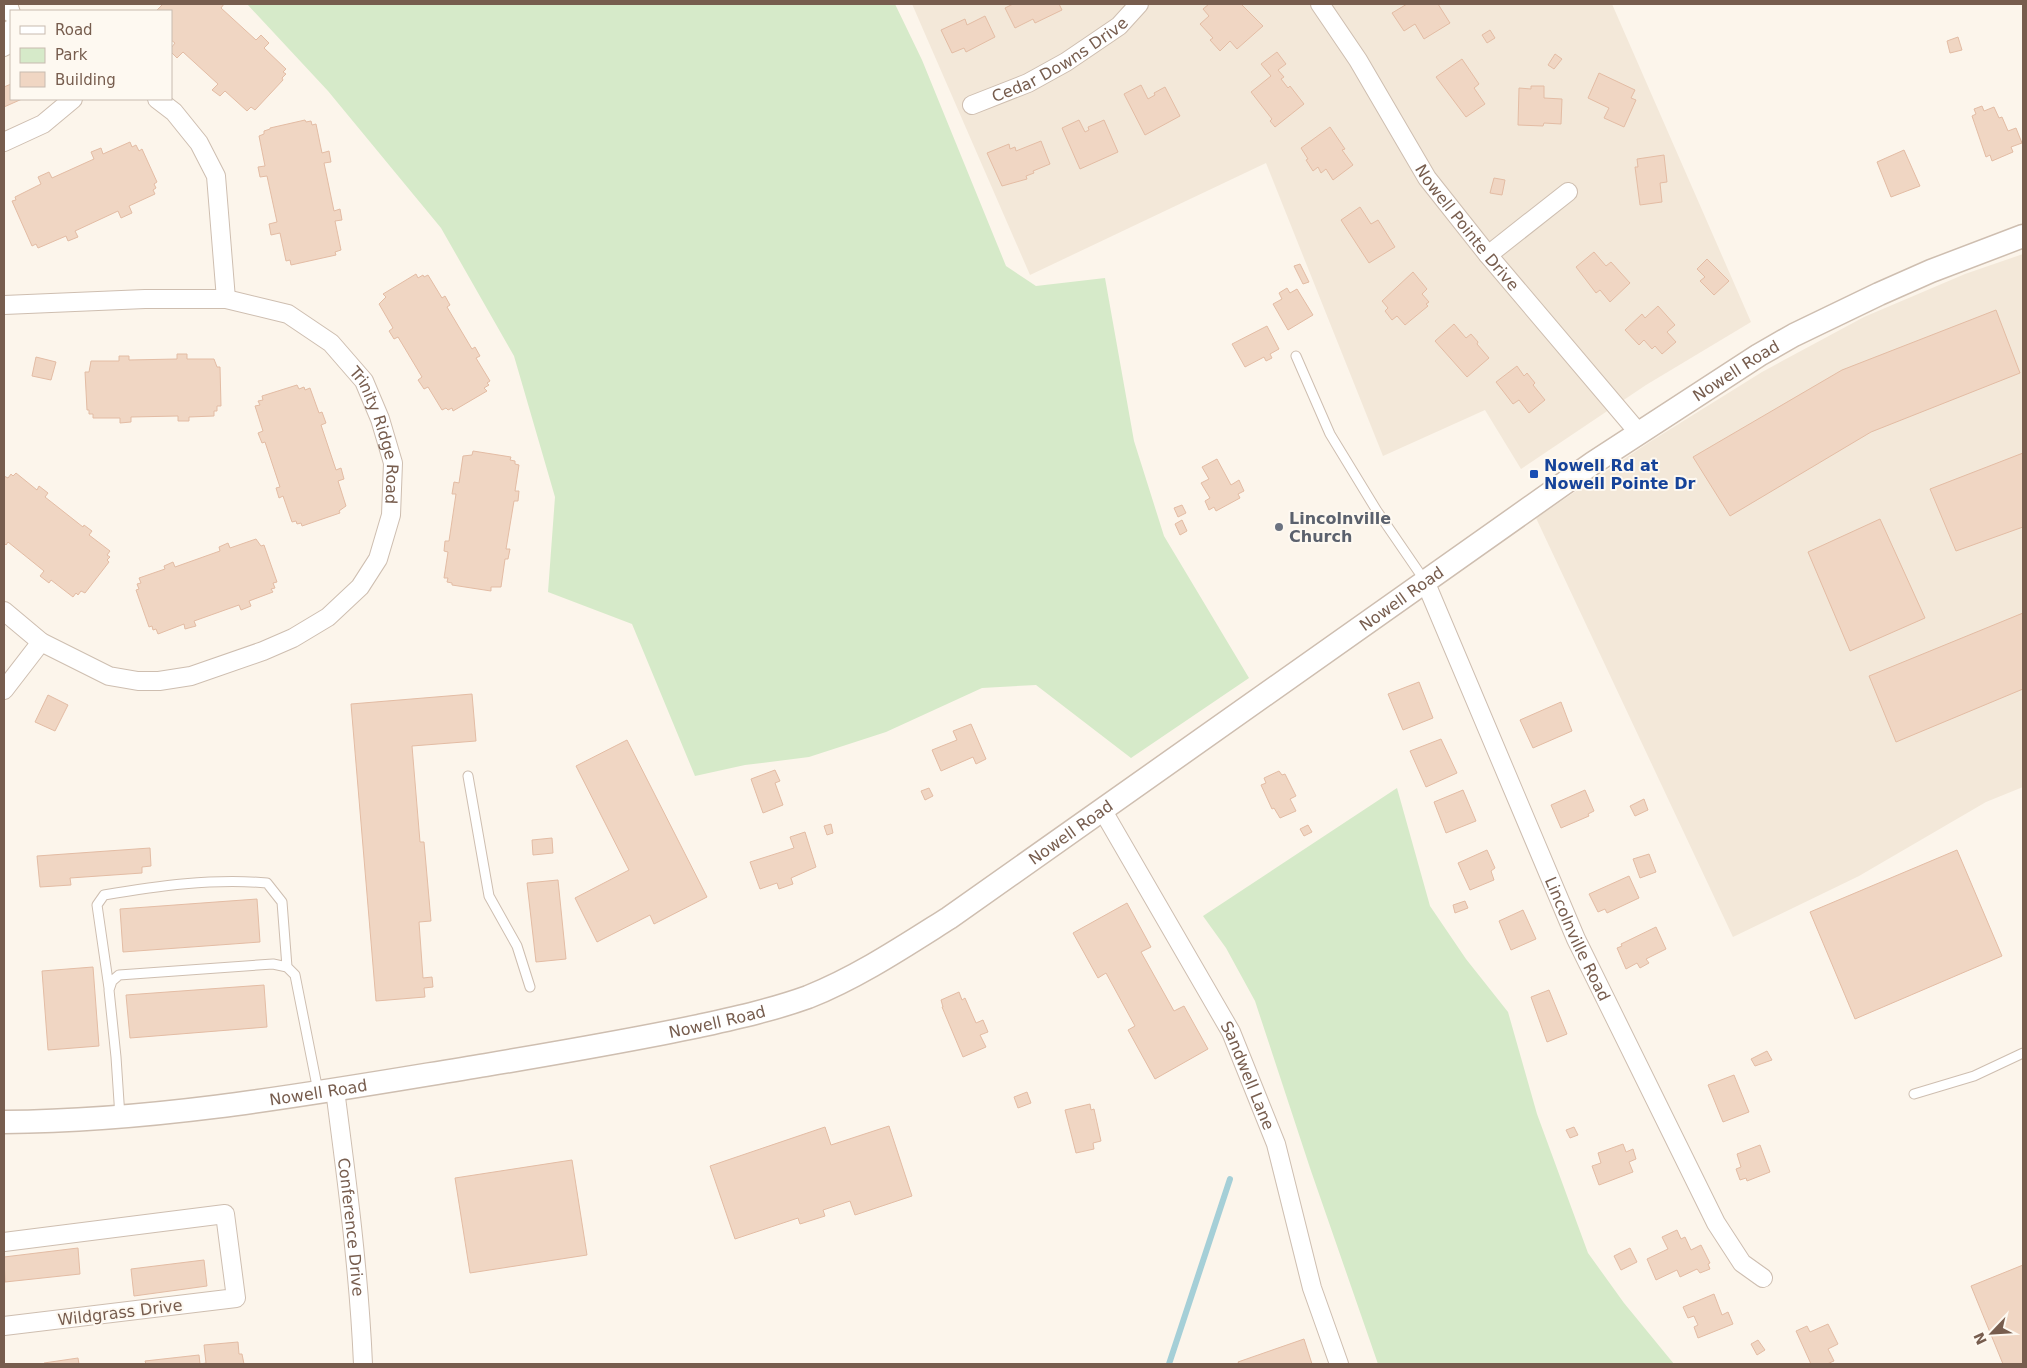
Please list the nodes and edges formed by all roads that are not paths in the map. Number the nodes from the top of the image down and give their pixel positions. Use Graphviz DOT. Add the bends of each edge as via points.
graph roads {
  1 [pos="1139,4"];
  2 [pos="1320,4"];
  3 [pos="72,100"];
  4 [pos="158,100"];
  5 [pos="972,105"];
  6 [pos="4,142"];
  7 [pos="1568,192"];
  8 [pos="2023,236"];
  9 [pos="1488,255"];
  10 [pos="226,299"];
  11 [pos="4,305"];
  12 [pos="1296,356"];
  13 [pos="1638,432"];
  14 [pos="1425,581"];
  15 [pos="4,611"];
  16 [pos="42,642"];
  17 [pos="4,690"];
  18 [pos="468,776"];
  19 [pos="1103,811"];
  20 [pos="287,967"];
  21 [pos="530,987"];
  22 [pos="109,990"];
  23 [pos="2023,1053"];
  24 [pos="326,1090"];
  25 [pos="1914,1094"];
  26 [pos="120,1117"];
  27 [pos="4,1122"];
  28 [pos="4,1242"];
  29 [pos="1762,1278"];
  30 [pos="4,1326"];
  31 [pos="363,1364"];
  32 [pos="1339,1364"];
  1 -- 5 [label="street, Cedar Downs Drive" via="1119,26 1066,62"];
  2 -- 9 [label="street, Nowell Pointe Drive" via="1358,60 1427,178"];
  3 -- 6 [label="street" via="44,124"];
  4 -- 10 [label="street" via="174,112 199,143 216,176"];
  7 -- 9 [label="street"];
  8 -- 13 [label="street, Nowell Road" via="1931,271 1794,335"];
  9 -- 13 [label="street, Nowell Pointe Drive"];
  10 -- 11 [label="street, Trinity Ridge Road"];
  10 -- 16 [label="street, Trinity Ridge Road" via="288,314 331,343 364,381 393,463 391,515 378,559 360,587 328,617 294,638 191,676 159,681 110,676"];
  12 -- 14 [label="lane" via="1330,434"];
  13 -- 14 [label="street, Nowell Road"];
  14 -- 19 [label="street, Nowell Road"];
  14 -- 29 [label="street, Lincolnville Road" via="1576,939 1716,1223 1742,1263"];
  15 -- 16 [label="street, Trinity Ridge Road"];
  16 -- 17 [label="street"];
  18 -- 21 [label="lane" via="489,896 517,946"];
  19 -- 24 [label="street, Nowell Road" via="900,949 857,974 808,996 757,1013 676,1031 544,1056"];
  19 -- 32 [label="street, Sandwell Lane" via="1232,1032 1276,1144 1312,1288"];
  20 -- 22 [label="lane" via="273,964 119,975"];
  20 -- 22 [label="lane" via="282,902 267,883 241,880 150,887 104,895 97,905"];
  20 -- 24 [label="lane" via="294,975"];
  22 -- 26 [label="lane"];
  23 -- 25 [label="lane" via="1974,1076"];
  24 -- 26 [label="street, Nowell Road"];
  24 -- 31 [label="street, Conference Drive" via="350,1209"];
  26 -- 27 [label="street, Nowell Road"];
  28 -- 30 [label="street, Wildgrass Drive" via="225,1214 236,1298"];
}
